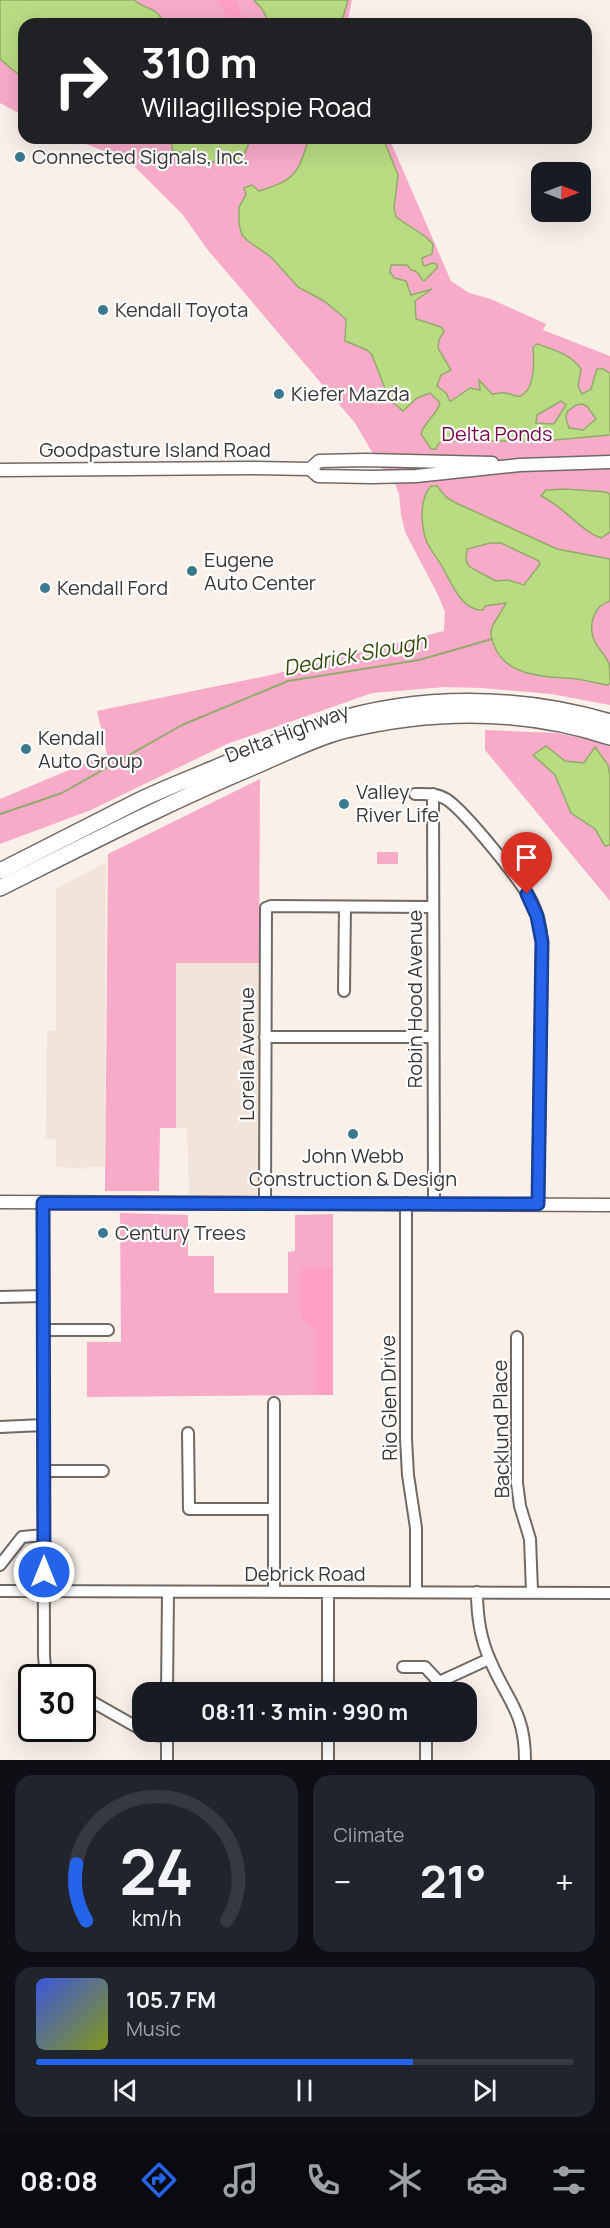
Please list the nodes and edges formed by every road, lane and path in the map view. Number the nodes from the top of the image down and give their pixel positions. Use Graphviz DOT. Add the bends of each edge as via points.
graph roads {
  1 [pos="610,462"];
  2 [pos="520,465"];
  3 [pos="310,469"];
  4 [pos="0,470"];
  5 [pos="610,722"];
  6 [pos="610,737"];
  7 [pos="415,794"];
  8 [pos="433,794"];
  9 [pos="140,800"];
  10 [pos="460,812"];
  11 [pos="433,822"];
  12 [pos="0,859"];
  13 [pos="2,883"];
  14 [pos="345,907"];
  15 [pos="433,907"];
  16 [pos="344,991"];
  17 [pos="265,1037"];
  18 [pos="433,1037"];
  19 [pos="0,1202"];
  20 [pos="43,1203"];
  21 [pos="265,1203"];
  22 [pos="406,1203"];
  23 [pos="434,1203"];
  24 [pos="538,1204"];
  25 [pos="610,1205"];
  26 [pos="43,1296"];
  27 [pos="0,1297"];
  28 [pos="43,1330"];
  29 [pos="108,1330"];
  30 [pos="518,1337"];
  31 [pos="274,1403"];
  32 [pos="43,1425"];
  33 [pos="0,1426"];
  34 [pos="188,1433"];
  35 [pos="44,1471"];
  36 [pos="103,1471"];
  37 [pos="274,1509"];
  38 [pos="44,1535"];
  39 [pos="0,1565"];
  40 [pos="0,1591"];
  41 [pos="44,1591"];
  42 [pos="532,1591"];
  43 [pos="168,1592"];
  44 [pos="274,1592"];
  45 [pos="328,1592"];
  46 [pos="416,1592"];
  47 [pos="477,1592"];
  48 [pos="610,1593"];
  49 [pos="489,1659"];
  50 [pos="45,1664"];
  51 [pos="403,1667"];
  52 [pos="167,1682"];
  53 [pos="328,1682"];
  54 [pos="439,1682"];
  55 [pos="96,1704"];
  56 [pos="132,1725"];
  57 [pos="167,1742"];
  58 [pos="328,1742"];
  59 [pos="426,1742"];
  60 [pos="167,1760"];
  61 [pos="328,1760"];
  62 [pos="426,1760"];
  63 [pos="525,1760"];
  1 -- 2 [label="main road, Goodpasture Island Road"];
  2 -- 3 [label="main road, Goodpasture Island Road" via="366,460 319,461"];
  2 -- 3 [label="main road, Goodpasture Island Road" via="372,477 318,476"];
  3 -- 4 [label="main road, Goodpasture Island Road"];
  5 -- 9 [label="highway, Delta Highway" via="558,709 490,701 398,708 303,731"];
  6 -- 13 [label="highway, Delta Highway" via="558,723 473,714 397,720 343,731 216,782"];
  7 -- 8 [label="street"];
  8 -- 10 [label="street"];
  8 -- 11 [label="street, Robin Hood Avenue"];
  9 -- 12 [label="highway"];
  9 -- 13 [label="highway, Delta Highway"];
  10 -- 11 [label="street" via="444,810"];
  10 -- 24 [label="street" via="527,894 540,927"];
  11 -- 15 [label="street, Robin Hood Avenue"];
  14 -- 15 [label="street"];
  14 -- 16 [label="street"];
  14 -- 17 [label="street, Lorella Avenue" via="267,907"];
  15 -- 18 [label="street, Robin Hood Avenue"];
  17 -- 18 [label="street"];
  17 -- 21 [label="street, Lorella Avenue"];
  18 -- 23 [label="street, Robin Hood Avenue"];
  19 -- 20 [label="main road"];
  20 -- 21 [label="main road"];
  20 -- 26 [label="street"];
  21 -- 22 [label="main road"];
  22 -- 23 [label="main road"];
  22 -- 46 [label="street, Rio Glen Drive" via="406,1439 416,1528"];
  23 -- 24 [label="main road"];
  24 -- 25 [label="main road"];
  26 -- 27 [label="street"];
  26 -- 28 [label="street"];
  28 -- 29 [label="street"];
  28 -- 32 [label="street"];
  30 -- 42 [label="street, Backlund Place" via="517,1483 530,1539"];
  31 -- 37 [label="street"];
  32 -- 33 [label="street"];
  32 -- 35 [label="street"];
  34 -- 37 [label="street" via="189,1509"];
  35 -- 36 [label="street"];
  35 -- 38 [label="street"];
  37 -- 44 [label="street"];
  38 -- 39 [label="street" via="22,1537"];
  38 -- 41 [label="street"];
  40 -- 41 [label="street, Debrick Road"];
  41 -- 43 [label="street, Debrick Road"];
  41 -- 50 [label="street"];
  42 -- 47 [label="street, Debrick Road"];
  42 -- 48 [label="street, Debrick Road"];
  43 -- 44 [label="street, Debrick Road"];
  43 -- 52 [label="street"];
  44 -- 45 [label="street, Debrick Road"];
  45 -- 46 [label="street, Debrick Road"];
  45 -- 53 [label="street"];
  46 -- 47 [label="street, Debrick Road"];
  47 -- 49 [label="street" via="478,1625"];
  49 -- 54 [label="street"];
  49 -- 63 [label="street" via="518,1713"];
  51 -- 54 [label="street" via="424,1667"];
  55 -- 56 [label="street"];
  57 -- 60 [label="street"];
  58 -- 61 [label="street"];
  59 -- 62 [label="street"];
}
